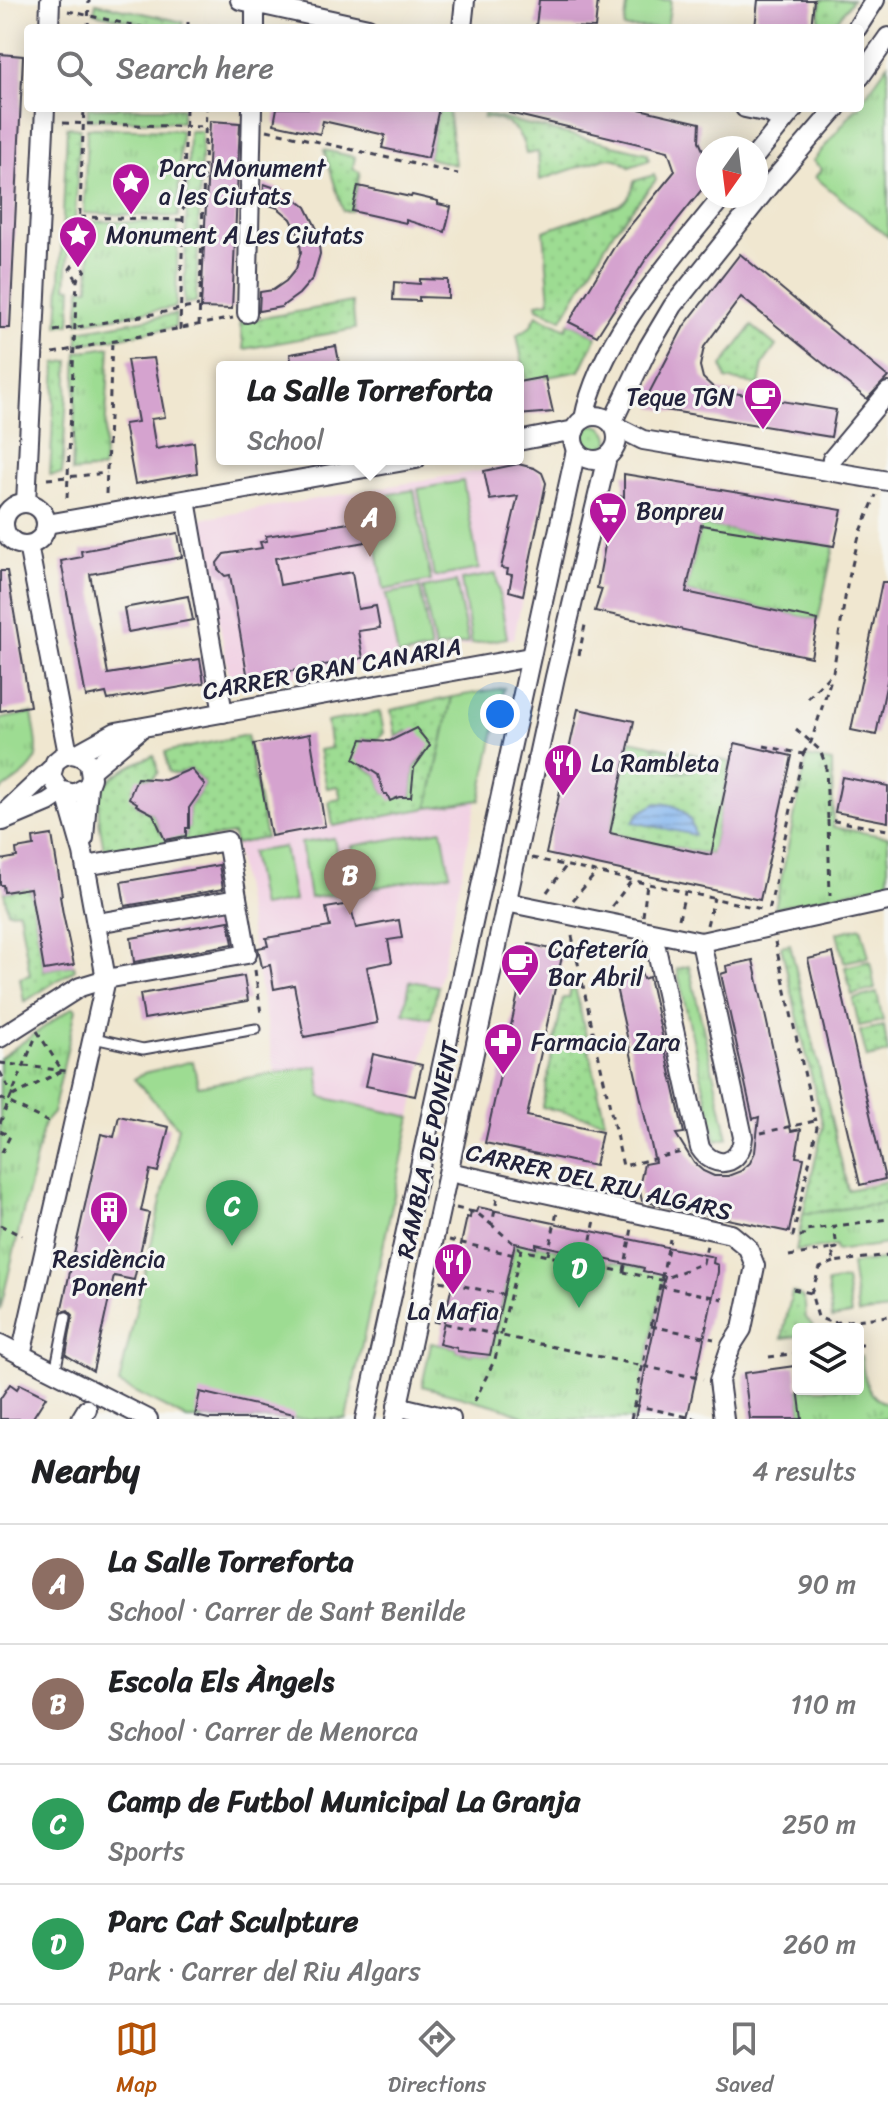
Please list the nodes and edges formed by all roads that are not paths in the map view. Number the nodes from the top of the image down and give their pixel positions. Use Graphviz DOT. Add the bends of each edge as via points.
graph roads {
  1 [pos="50,0"];
  2 [pos="465,0"];
  3 [pos="875,0"];
  4 [pos="248,2"];
  5 [pos="49,24"];
  6 [pos="254,24"];
  7 [pos="350,24"];
  8 [pos="462,24"];
  9 [pos="860,24"];
  10 [pos="888,37"];
  11 [pos="864,71"];
  12 [pos="45,112"];
  13 [pos="252,112"];
  14 [pos="764,112"];
  15 [pos="833,112"];
  16 [pos="788,115"];
  17 [pos="768,140"];
  18 [pos="714,208"];
  19 [pos="240,316"];
  20 [pos="888,392"];
  21 [pos="613,425"];
  22 [pos="577,435"];
  23 [pos="524,440"];
  24 [pos="643,440"];
  25 [pos="610,454"];
  26 [pos="382,465"];
  27 [pos="830,471"];
  28 [pos="888,481"];
  29 [pos="186,500"];
  30 [pos="26,503"];
  31 [pos="47,524"];
  32 [pos="2,531"];
  33 [pos="28,545"];
  34 [pos="530,657"];
  35 [pos="223,713"];
  36 [pos="143,727"];
  37 [pos="72,754"];
  38 [pos="51,769"];
  39 [pos="90,778"];
  40 [pos="64,793"];
  41 [pos="0,820"];
  42 [pos="84,860"];
  43 [pos="482,877"];
  44 [pos="237,899"];
  45 [pos="506,901"];
  46 [pos="888,901"];
  47 [pos="475,912"];
  48 [pos="97,923"];
  49 [pos="648,926"];
  50 [pos="704,933"];
  51 [pos="106,979"];
  52 [pos="256,1029"];
  53 [pos="0,1038"];
  54 [pos="94,1038"];
  55 [pos="449,1172"];
  56 [pos="66,1317"];
  57 [pos="1,1347"];
  58 [pos="21,1355"];
  59 [pos="55,1372"];
  60 [pos="372,1386"];
  61 [pos="398,1406"];
  62 [pos="148,1419"];
  63 [pos="365,1419"];
  64 [pos="451,1419"];
  65 [pos="724,1419"];
  1 -- 5 [label="street"];
  2 -- 8 [label="street"];
  3 -- 9 [label="street"];
  4 -- 6 [label="street"];
  4 -- 7 [label="street"];
  10 -- 11 [label="street"];
  12 -- 30 [label="street"];
  13 -- 19 [label="street"];
  14 -- 16 [label="street"];
  15 -- 21 [label="street" via="673,306"];
  16 -- 17 [label="street"];
  18 -- 22 [label="street, RAMBLA DE PONENT" via="627,320 600,372"];
  20 -- 27 [label="street" via="832,459"];
  21 -- 22 [label="street" via="601,416"];
  21 -- 24 [label="street"];
  21 -- 25 [label="street" via="618,435"];
  22 -- 23 [label="street"];
  22 -- 25 [label="street" via="590,460"];
  22 -- 34 [label="street, RAMBLA DE PONENT"];
  24 -- 25 [label="street"];
  24 -- 27 [label="street"];
  25 -- 45 [label="street, RAMBLA DE PONENT"];
  26 -- 29 [label="street"];
  27 -- 28 [label="street"];
  29 -- 31 [label="street"];
  29 -- 35 [label="street"];
  30 -- 31 [label="street" via="41,509"];
  30 -- 32 [label="street" via="7,513"];
  31 -- 33 [label="street" via="43,535"];
  32 -- 33 [label="street"];
  33 -- 37 [label="street"];
  34 -- 35 [label="street, CARRER GRAN CANARIA"];
  34 -- 43 [label="street, RAMBLA DE PONENT"];
  35 -- 36 [label="street, CARRER GRAN CANARIA"];
  36 -- 37 [label="street, CARRER GRAN CANARIA" via="116,732"];
  36 -- 39 [label="street, CARRER GRAN CANARIA"];
  37 -- 38 [label="street"];
  37 -- 39 [label="street" via="89,763"];
  38 -- 40 [label="street" via="53,784"];
  38 -- 41 [label="street"];
  39 -- 40 [label="street" via="82,791"];
  39 -- 42 [label="street"];
  40 -- 41 [label="street"];
  40 -- 42 [label="street"];
  42 -- 44 [label="street" via="227,841"];
  42 -- 48 [label="street"];
  43 -- 45 [label="street" via="497,879"];
  43 -- 47 [label="street, RAMBLA DE PONENT"];
  44 -- 48 [label="street"];
  44 -- 51 [label="street" via="247,954"];
  45 -- 47 [label="street" via="488,920"];
  45 -- 49 [label="street"];
  45 -- 55 [label="street, RAMBLA DE PONENT"];
  46 -- 50 [label="street"];
  47 -- 60 [label="street, RAMBLA DE PONENT"];
  48 -- 51 [label="street"];
  49 -- 50 [label="street"];
  49 -- 50 [label="street" via="700,1148 706,1157 726,1162 742,1149 743,1137"];
  51 -- 53 [label="street" via="72,990"];
  51 -- 54 [label="street"];
  52 -- 54 [label="lane" via="143,1049"];
  54 -- 58 [label="street"];
  55 -- 61 [label="street, RAMBLA DE PONENT"];
  55 -- 65 [label="street, CARRER DEL RIU ALGARS" via="731,1234 748,1248 755,1266 742,1329 719,1381"];
  56 -- 59 [label="lane"];
  57 -- 58 [label="street"];
  58 -- 59 [label="street"];
  59 -- 62 [label="street"];
  60 -- 61 [label="street"];
  60 -- 63 [label="street, RAMBLA DE PONENT"];
  61 -- 64 [label="street"];
}
